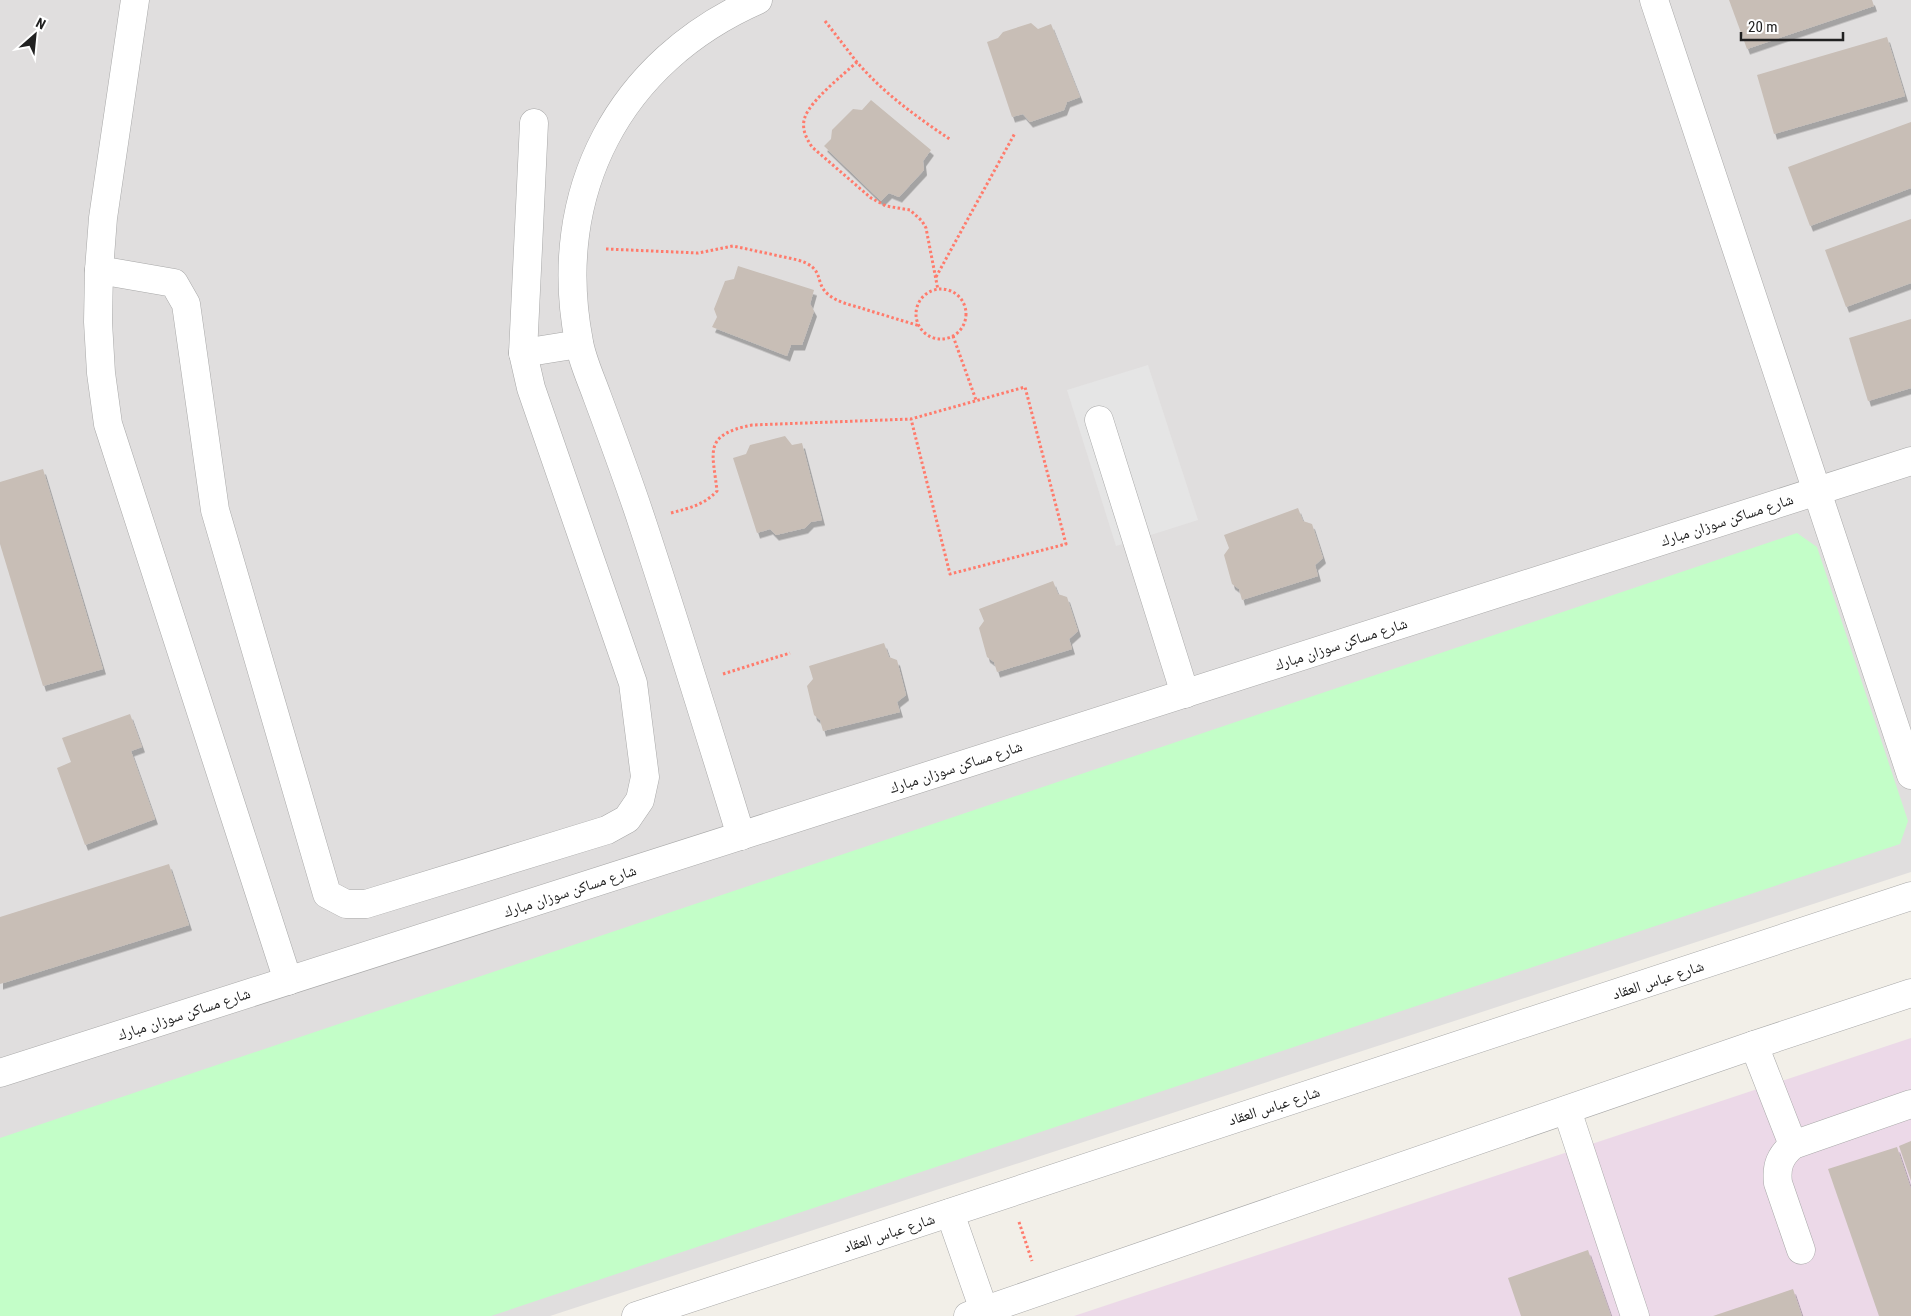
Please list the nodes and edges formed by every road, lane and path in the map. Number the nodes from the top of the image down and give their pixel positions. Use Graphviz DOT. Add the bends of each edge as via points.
graph roads {
  1 [pos="136,0"];
  2 [pos="758,0"];
  3 [pos="1654,0"];
  4 [pos="826,22"];
  5 [pos="857,62"];
  6 [pos="534,123"];
  7 [pos="1015,133"];
  8 [pos="951,140"];
  9 [pos="572,248"];
  10 [pos="99,270"];
  11 [pos="935,278"];
  12 [pos="938,290"];
  13 [pos="920,326"];
  14 [pos="953,336"];
  15 [pos="579,344"];
  16 [pos="523,353"];
  17 [pos="976,400"];
  18 [pos="911,419"];
  19 [pos="1099,420"];
  20 [pos="1911,461"];
  21 [pos="1817,491"];
  22 [pos="642,521"];
  23 [pos="790,653"];
  24 [pos="694,684"];
  25 [pos="1185,694"];
  26 [pos="1911,775"];
  27 [pos="741,836"];
  28 [pos="1911,896"];
  29 [pos="288,981"];
  30 [pos="1911,993"];
  31 [pos="1754,1045"];
  32 [pos="0,1073"];
  33 [pos="1911,1104"];
  34 [pos="1567,1110"];
  35 [pos="1793,1145"];
  36 [pos="1009,1193"];
  37 [pos="950,1213"];
  38 [pos="1801,1250"];
  39 [pos="1043,1291"];
  40 [pos="980,1314"];
  41 [pos="636,1316"];
  42 [pos="1635,1316"];
  1 -- 10 [label="street" via="103,218"];
  2 -- 9 [label="street" via="722,17 690,38 660,63 634,92 595,158 582,196"];
  3 -- 21 [label="street"];
  4 -- 5 [label="path"];
  5 -- 8 [label="path" via="917,118"];
  5 -- 11 [label="path" via="819,98 805,117 806,138 871,198 886,206 910,210 922,221"];
  6 -- 16 [label="street"];
  7 -- 11 [label="path"];
  9 -- 13 [label="path" via="698,253 726,246 741,247 808,263 815,269 822,288 829,296"];
  9 -- 15 [label="street"];
  10 -- 16 [label="street" via="174,283 186,304 215,510 319,873 326,894 346,904 366,904 608,830 627,819 640,800 645,778 632,683 530,388"];
  10 -- 29 [label="street" via="98,330 108,424"];
  11 -- 12 [label="path"];
  12 -- 13 [label="path" via="925,295 920,301 916,309"];
  12 -- 14 [label="path" via="956,294 965,308 964,324"];
  13 -- 14 [label="path" via="932,337 946,339"];
  14 -- 17 [label="path"];
  15 -- 16 [label="street"];
  15 -- 22 [label="street"];
  17 -- 18 [label="path"];
  17 -- 18 [label="path" via="1025,387 1066,544 950,574"];
  18 -- 22 [label="path" via="736,428 724,433 712,454 717,492 697,505"];
  19 -- 25 [label="street"];
  20 -- 21 [label="street, شارع مساكن سوزان مبارك"];
  21 -- 25 [label="street, شارع مساكن سوزان مبارك"];
  21 -- 26 [label="street"];
  22 -- 24 [label="street"];
  23 -- 24 [label="path"];
  24 -- 27 [label="street"];
  25 -- 27 [label="street, شارع مساكن سوزان مبارك"];
  27 -- 29 [label="street, شارع مساكن سوزان مبارك"];
  28 -- 36 [label="street, شارع عباس العقاد"];
  29 -- 32 [label="street, شارع مساكن سوزان مبارك"];
  30 -- 31 [label="street"];
  31 -- 34 [label="street"];
  31 -- 35 [label="street"];
  33 -- 35 [label="street"];
  34 -- 39 [label="street"];
  34 -- 42 [label="street"];
  35 -- 38 [label="street" via="1784,1153 1777,1173"];
  36 -- 37 [label="street, شارع عباس العقاد"];
  36 -- 39 [label="path"];
  37 -- 40 [label="street"];
  37 -- 41 [label="street, شارع عباس العقاد"];
  39 -- 40 [label="street"];
}
